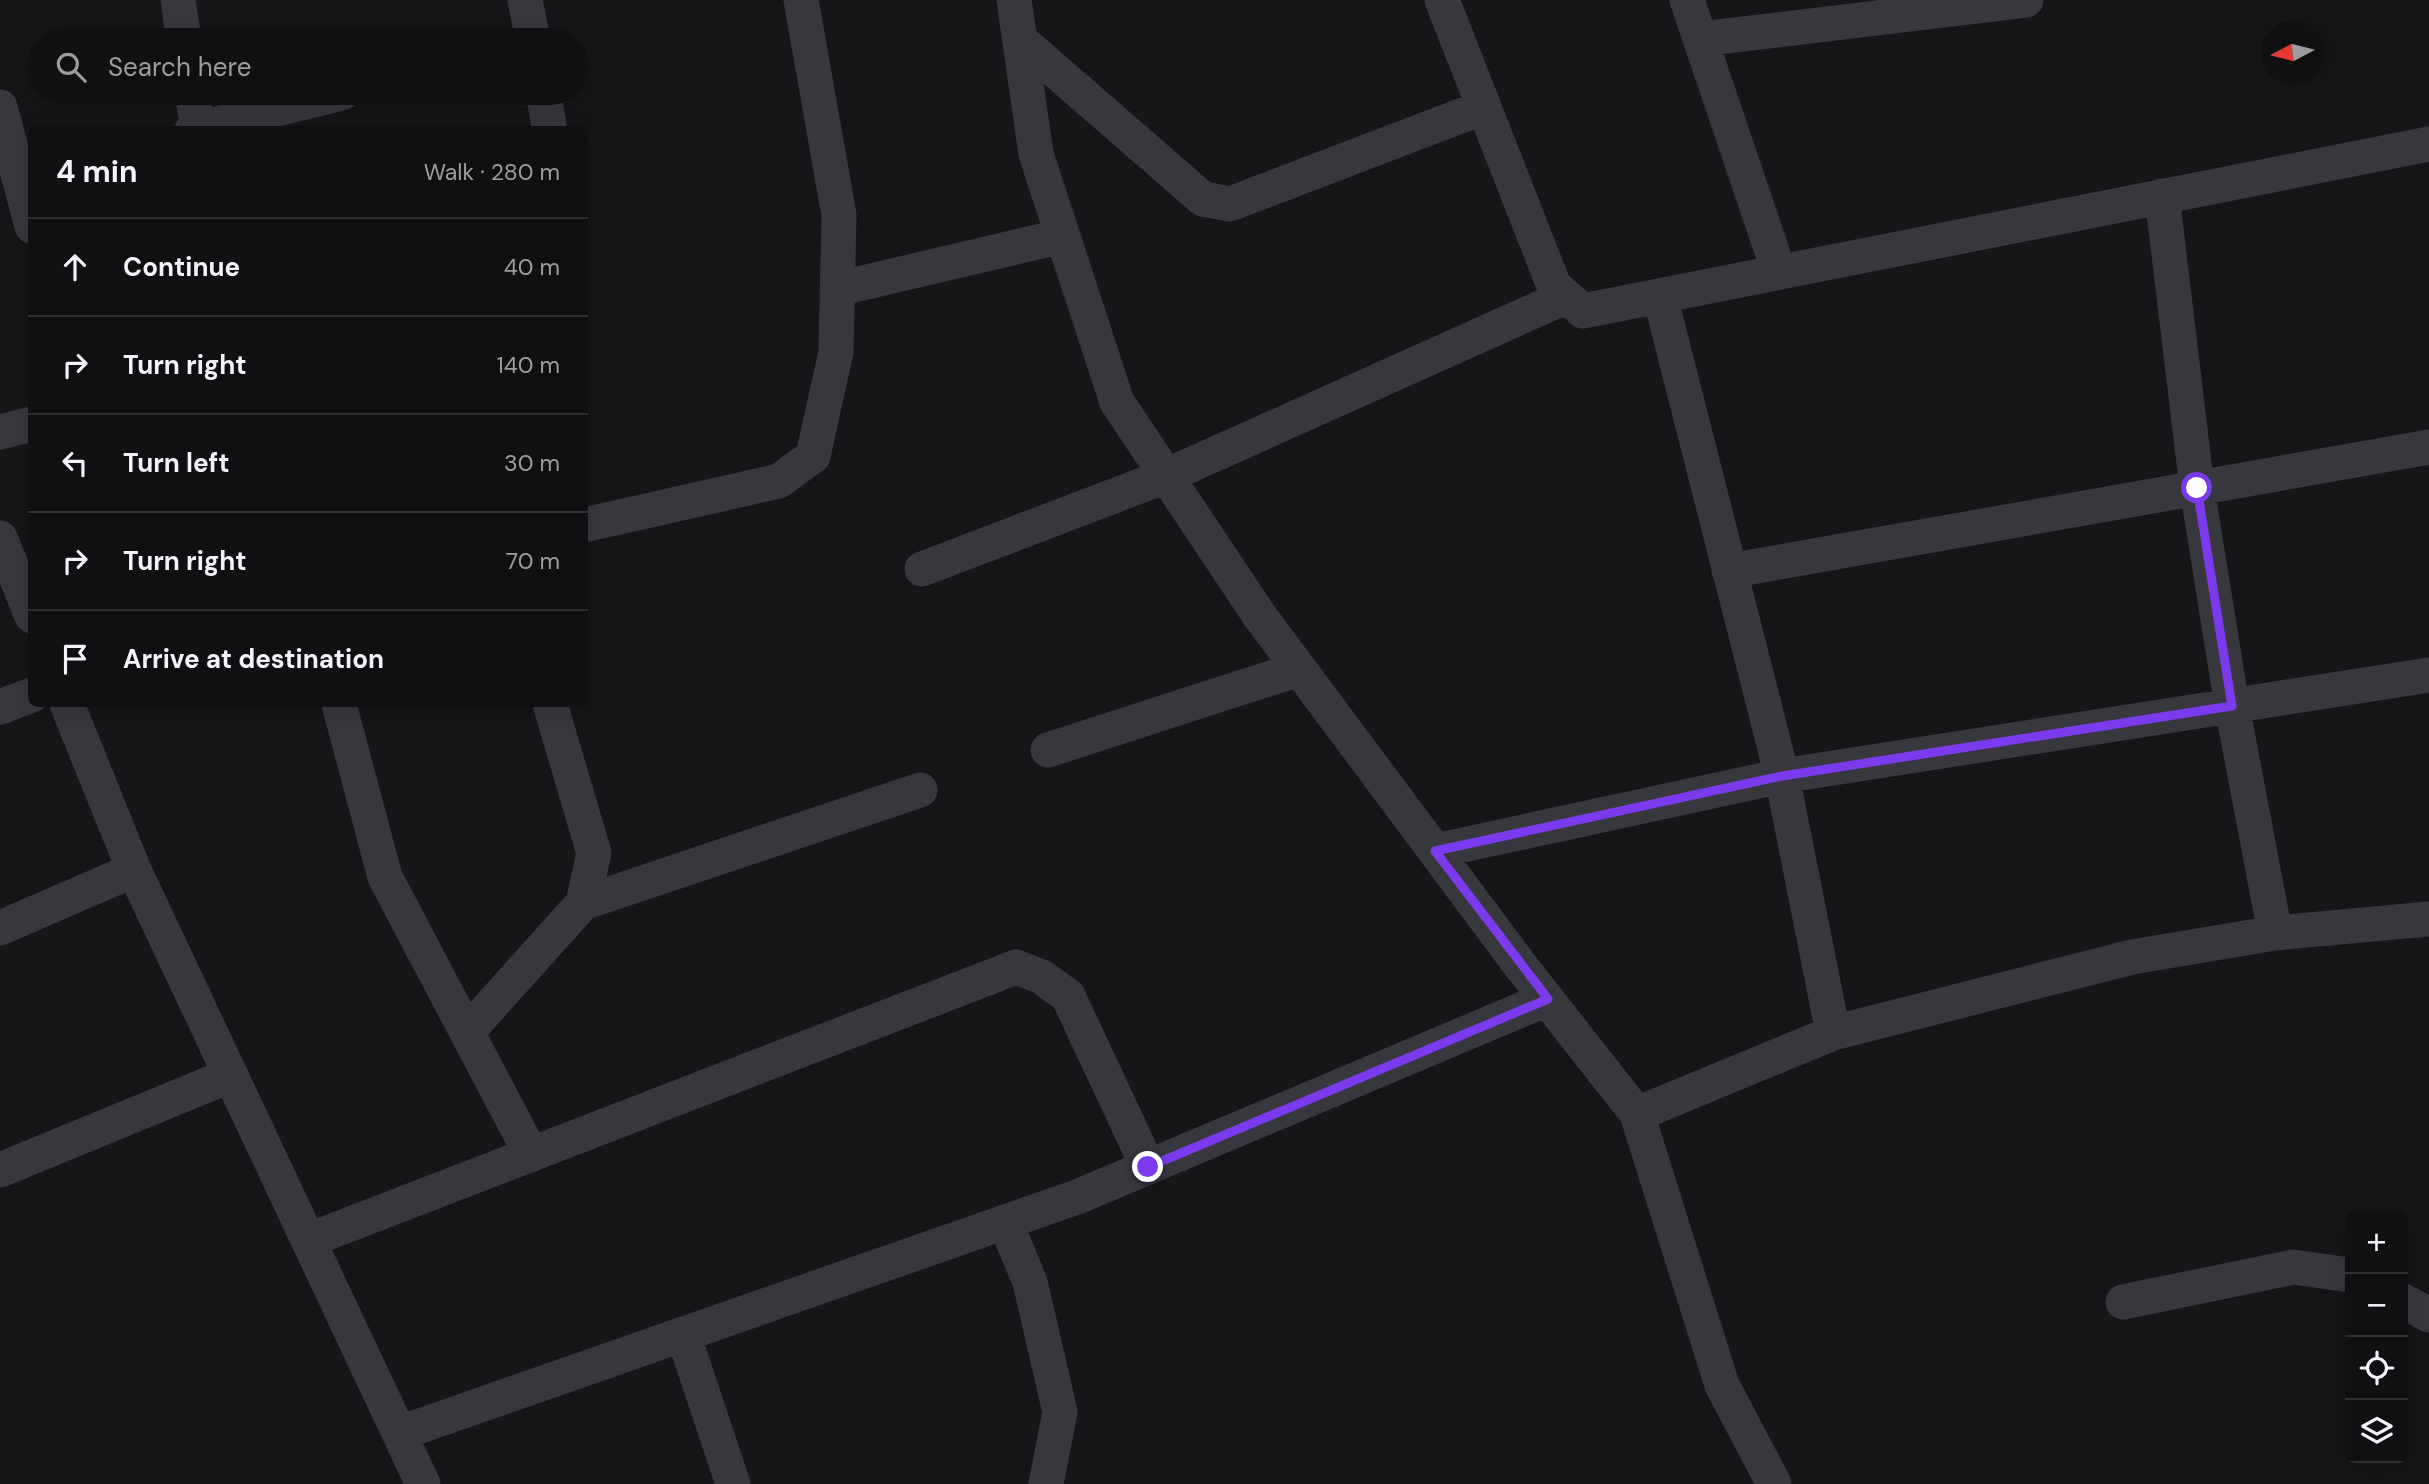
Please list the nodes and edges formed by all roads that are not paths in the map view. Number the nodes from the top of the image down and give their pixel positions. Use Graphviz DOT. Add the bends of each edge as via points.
graph roads {
  1 [pos="178,0"];
  2 [pos="525,0"];
  3 [pos="801,0"];
  4 [pos="1014,0"];
  5 [pos="1443,0"];
  6 [pos="1687,0"];
  7 [pos="2026,0"];
  8 [pos="182,28"];
  9 [pos="531,28"];
  10 [pos="1020,40"];
  11 [pos="1700,40"];
  12 [pos="193,105"];
  13 [pos="293,105"];
  14 [pos="545,105"];
  15 [pos="0,107"];
  16 [pos="1484,107"];
  17 [pos="196,126"];
  18 [pos="208,126"];
  19 [pos="549,126"];
  20 [pos="2429,144"];
  21 [pos="16,167"];
  22 [pos="2162,196"];
  23 [pos="28,211"];
  24 [pos="1063,236"];
  25 [pos="1779,272"];
  26 [pos="837,289"];
  27 [pos="1660,296"];
  28 [pos="1565,297"];
  29 [pos="28,425"];
  30 [pos="0,432"];
  31 [pos="2429,447"];
  32 [pos="1166,476"];
  33 [pos="2197,488"];
  34 [pos="588,523"];
  35 [pos="0,538"];
  36 [pos="922,569"];
  37 [pos="1729,571"];
  38 [pos="28,606"];
  39 [pos="1299,669"];
  40 [pos="2429,675"];
  41 [pos="28,696"];
  42 [pos="2232,706"];
  43 [pos="0,707"];
  44 [pos="67,707"];
  45 [pos="340,707"];
  46 [pos="551,707"];
  47 [pos="1048,750"];
  48 [pos="1782,776"];
  49 [pos="920,790"];
  50 [pos="1435,851"];
  51 [pos="134,870"];
  52 [pos="583,903"];
  53 [pos="2429,919"];
  54 [pos="0,928"];
  55 [pos="2274,933"];
  56 [pos="1548,999"];
  57 [pos="467,1032"];
  58 [pos="1833,1033"];
  59 [pos="231,1075"];
  60 [pos="1637,1114"];
  61 [pos="531,1154"];
  62 [pos="1148,1167"];
  63 [pos="0,1170"];
  64 [pos="1005,1222"];
  65 [pos="309,1240"];
  66 [pos="2345,1274"];
  67 [pos="2123,1302"];
  68 [pos="2408,1303"];
  69 [pos="2429,1315"];
  70 [pos="683,1334"];
  71 [pos="400,1433"];
  72 [pos="423,1484"];
  73 [pos="733,1484"];
  74 [pos="1046,1484"];
  75 [pos="1774,1484"];
  1 -- 8 [label="street"];
  2 -- 9 [label="street"];
  3 -- 26 [label="street" via="839,215"];
  4 -- 10 [label="street"];
  5 -- 16 [label="street"];
  6 -- 11 [label="street"];
  7 -- 11 [label="street"];
  10 -- 16 [label="street" via="1203,199 1230,204"];
  10 -- 24 [label="street" via="1036,154"];
  11 -- 25 [label="street"];
  12 -- 17 [label="street"];
  13 -- 18 [label="street"];
  14 -- 19 [label="street"];
  15 -- 21 [label="street"];
  16 -- 28 [label="street" via="1554,286"];
  20 -- 22 [label="street"];
  21 -- 23 [label="street"];
  22 -- 25 [label="street"];
  22 -- 33 [label="street"];
  24 -- 26 [label="street"];
  24 -- 32 [label="street" via="1116,402"];
  25 -- 27 [label="street"];
  26 -- 34 [label="street" via="836,352 813,456 779,481"];
  27 -- 28 [label="street" via="1584,311"];
  27 -- 37 [label="street"];
  28 -- 32 [label="street"];
  29 -- 30 [label="street"];
  31 -- 33 [label="street"];
  32 -- 36 [label="street"];
  32 -- 39 [label="street"];
  33 -- 37 [label="street"];
  33 -- 42 [label="street"];
  35 -- 38 [label="street"];
  37 -- 48 [label="street"];
  39 -- 47 [label="street"];
  39 -- 50 [label="street"];
  40 -- 42 [label="street"];
  41 -- 43 [label="street"];
  42 -- 48 [label="street"];
  42 -- 55 [label="street"];
  44 -- 51 [label="street"];
  45 -- 57 [label="street" via="385,877"];
  46 -- 52 [label="street" via="594,853"];
  48 -- 50 [label="street"];
  48 -- 58 [label="street"];
  49 -- 52 [label="street"];
  50 -- 56 [label="street"];
  51 -- 54 [label="street"];
  51 -- 59 [label="street"];
  52 -- 57 [label="street"];
  53 -- 55 [label="street"];
  55 -- 58 [label="street" via="2132,957"];
  56 -- 60 [label="street"];
  56 -- 62 [label="street"];
  57 -- 61 [label="street"];
  58 -- 60 [label="street"];
  59 -- 63 [label="street"];
  59 -- 65 [label="street"];
  60 -- 75 [label="street" via="1722,1385"];
  61 -- 62 [label="street" via="1016,967 1042,977 1068,996"];
  61 -- 65 [label="street"];
  62 -- 64 [label="street"];
  64 -- 70 [label="street"];
  64 -- 74 [label="street" via="1031,1282 1060,1412"];
  65 -- 71 [label="street"];
  66 -- 67 [label="street" via="2293,1267"];
  68 -- 69 [label="street"];
  70 -- 71 [label="street"];
  70 -- 73 [label="street"];
  71 -- 72 [label="street"];
}
